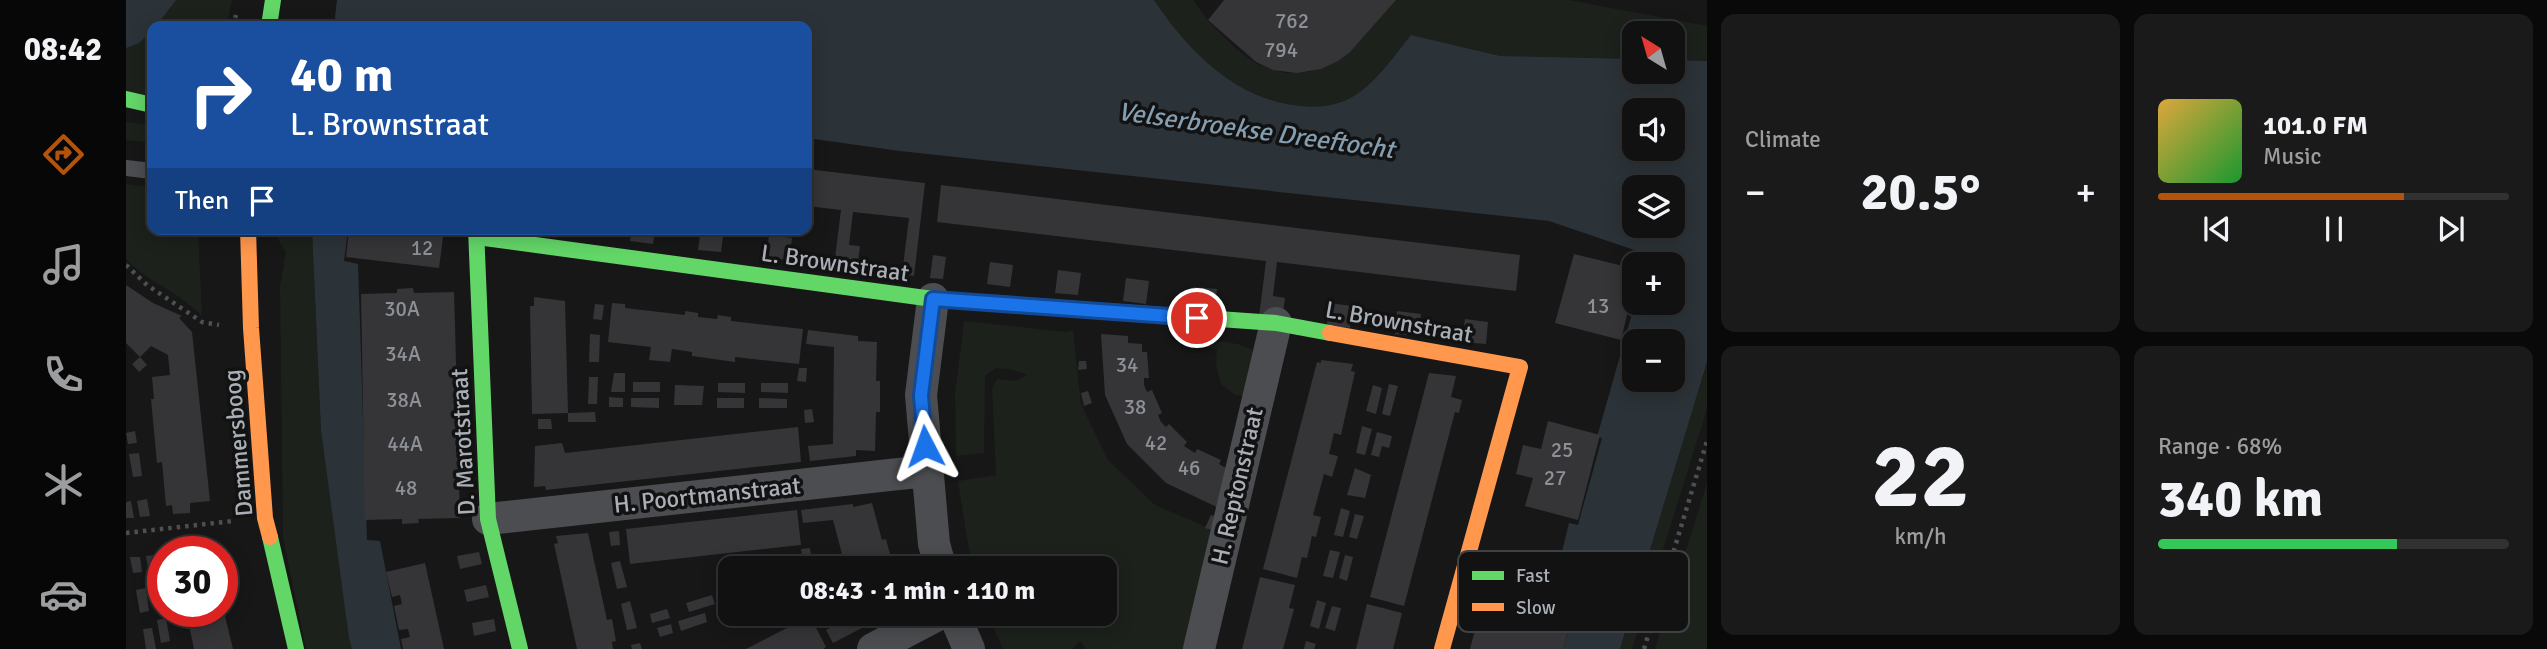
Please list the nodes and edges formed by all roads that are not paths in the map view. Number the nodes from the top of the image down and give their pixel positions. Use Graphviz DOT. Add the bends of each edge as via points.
graph roads {
  1 [pos="273,0"];
  2 [pos="270,21"];
  3 [pos="126,99"];
  4 [pos="147,104"];
  5 [pos="147,116"];
  6 [pos="126,117"];
  7 [pos="126,168"];
  8 [pos="147,170"];
  9 [pos="248,235"];
  10 [pos="476,235"];
  11 [pos="490,235"];
  12 [pos="933,299"];
  13 [pos="1276,323"];
  14 [pos="926,471"];
  15 [pos="488,519"];
  16 [pos="1469,551"];
  17 [pos="937,556"];
  18 [pos="1458,591"];
  19 [pos="916,626"];
  20 [pos="959,626"];
  21 [pos="296,649"];
  22 [pos="520,649"];
  23 [pos="873,649"];
  24 [pos="968,649"];
  25 [pos="1199,649"];
  26 [pos="1442,649"];
  1 -- 2 [label="street"];
  3 -- 4 [label="street"];
  5 -- 6 [label="street"];
  7 -- 8 [label="lane"];
  9 -- 21 [label="street, Dammersboog" via="265,519"];
  10 -- 15 [label="street, D. Marotstraat"];
  11 -- 12 [label="street, L. Brownstraat"];
  12 -- 13 [label="street, L. Brownstraat"];
  12 -- 14 [label="street" via="921,395"];
  13 -- 16 [label="street, L. Brownstraat" via="1520,367"];
  13 -- 25 [label="street, H. Reptonstraat"];
  14 -- 15 [label="street, H. Poortmanstraat"];
  14 -- 17 [label="street"];
  15 -- 22 [label="street, D. Marotstraat"];
  18 -- 26 [label="street, L. Brownstraat"];
  19 -- 23 [label="street"];
  20 -- 24 [label="street"];
}
